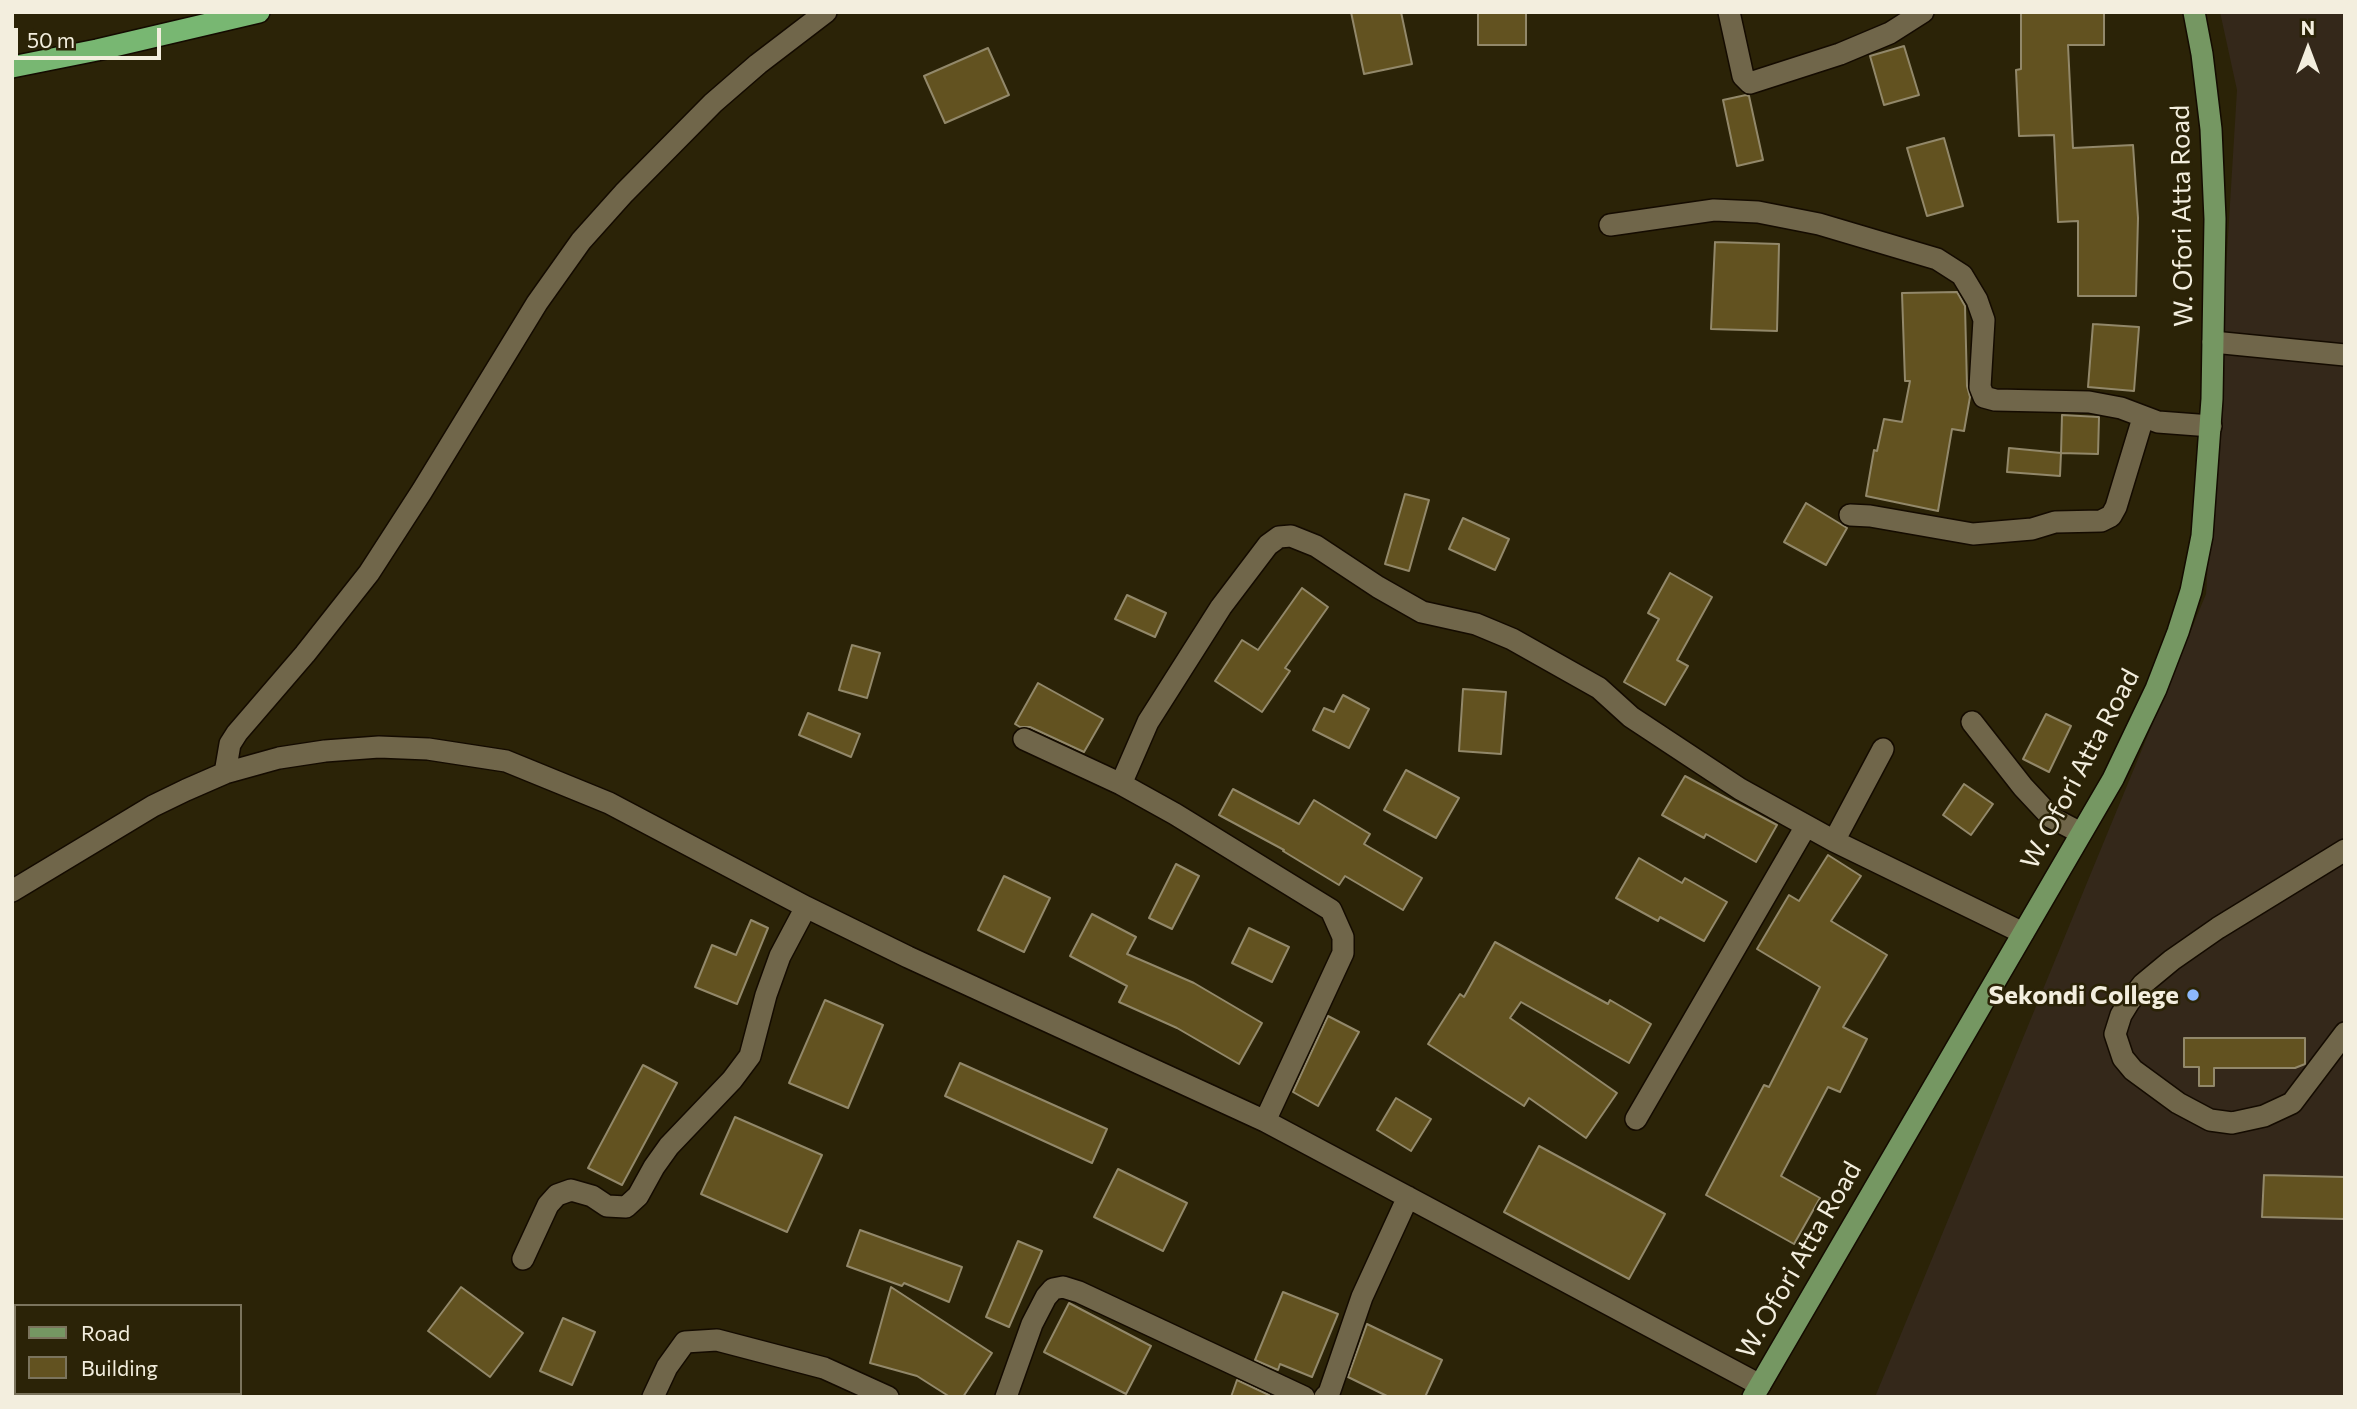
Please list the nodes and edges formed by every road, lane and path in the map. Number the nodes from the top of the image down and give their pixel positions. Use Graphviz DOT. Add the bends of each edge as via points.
graph roads {
  1 [pos="260,12"];
  2 [pos="826,12"];
  3 [pos="1729,12"];
  4 [pos="1923,12"];
  5 [pos="2194,12"];
  6 [pos="12,67"];
  7 [pos="1610,225"];
  8 [pos="2213,342"];
  9 [pos="2345,355"];
  10 [pos="2143,418"];
  11 [pos="2211,426"];
  12 [pos="1850,514"];
  13 [pos="1972,722"];
  14 [pos="1024,739"];
  15 [pos="1883,750"];
  16 [pos="225,773"];
  17 [pos="1121,784"];
  18 [pos="1806,826"];
  19 [pos="2081,833"];
  20 [pos="1834,841"];
  21 [pos="2345,850"];
  22 [pos="12,891"];
  23 [pos="806,907"];
  24 [pos="2023,933"];
  25 [pos="2345,1033"];
  26 [pos="1636,1119"];
  27 [pos="1265,1121"];
  28 [pos="1408,1197"];
  29 [pos="523,1259"];
  30 [pos="1756,1391"];
  31 [pos="653,1397"];
  32 [pos="888,1397"];
  33 [pos="1006,1397"];
  34 [pos="1304,1397"];
  35 [pos="1325,1397"];
  1 -- 6 [label="highway"];
  2 -- 16 [label="street" via="713,103 581,241 537,303 369,573 237,733 230,744"];
  3 -- 4 [label="street" via="1743,76 1750,83 1840,54 1890,33"];
  5 -- 8 [label="main road, W. Ofori Atta Road" via="2211,129"];
  7 -- 10 [label="street" via="1714,210 1758,212 1819,223 1937,259 1962,275 1984,320 1980,387 1984,397 2089,402"];
  8 -- 9 [label="street"];
  8 -- 11 [label="main road, W. Ofori Atta Road"];
  10 -- 11 [label="street"];
  10 -- 12 [label="street" via="2116,507 2112,516 2101,521 2064,521 1973,534"];
  11 -- 19 [label="main road, W. Ofori Atta Road" via="2202,536 2182,622 2113,779"];
  13 -- 19 [label="street" via="2052,818"];
  14 -- 17 [label="street"];
  15 -- 20 [label="street"];
  16 -- 22 [label="street" via="153,806"];
  16 -- 23 [label="street" via="279,758 379,747 506,761 609,803"];
  17 -- 18 [label="street" via="1148,722 1221,607 1268,545 1291,536 1316,546 1422,612 1476,624 1566,668 1740,789"];
  17 -- 27 [label="street" via="1331,910 1338,922 1343,953"];
  18 -- 20 [label="street"];
  18 -- 26 [label="street"];
  19 -- 24 [label="main road, W. Ofori Atta Road"];
  20 -- 24 [label="street"];
  21 -- 25 [label="street" via="2172,960 2129,1002 2115,1034 2123,1058 2133,1070 2178,1103 2210,1120 2232,1123 2292,1103"];
  23 -- 27 [label="street"];
  23 -- 29 [label="street" via="775,969 750,1056 732,1080 669,1146 626,1207 607,1206 571,1190 557,1195"];
  24 -- 30 [label="main road, W. Ofori Atta Road"];
  27 -- 28 [label="street"];
  28 -- 30 [label="street"];
  28 -- 35 [label="street" via="1368,1284"];
  31 -- 32 [label="street" via="685,1342 717,1340 824,1368"];
  33 -- 34 [label="street" via="1032,1324 1046,1297 1063,1287"];
}
